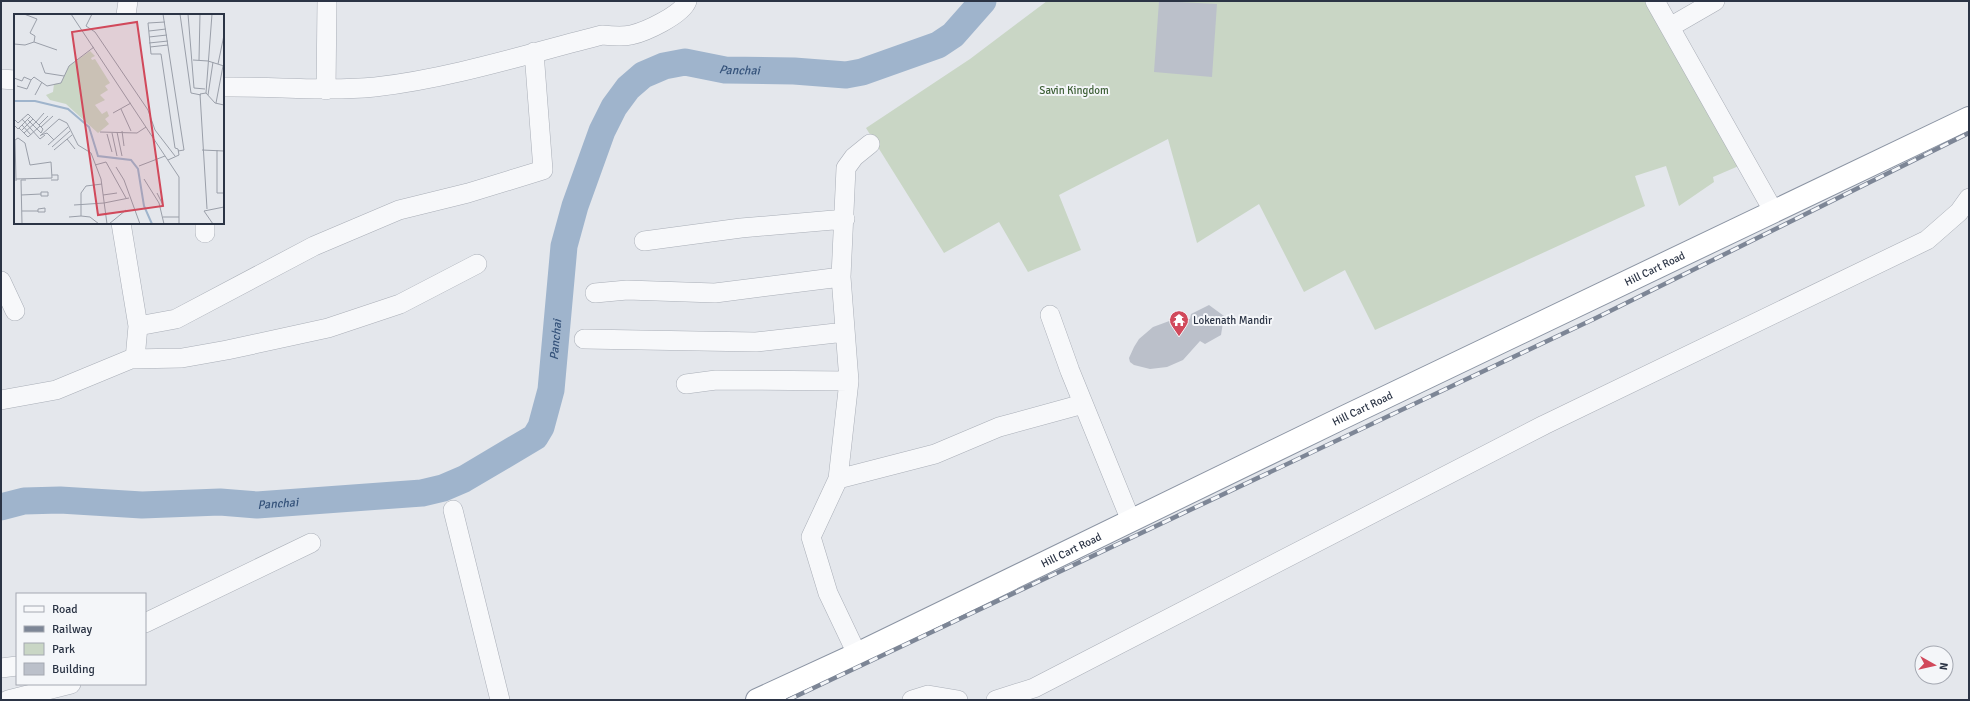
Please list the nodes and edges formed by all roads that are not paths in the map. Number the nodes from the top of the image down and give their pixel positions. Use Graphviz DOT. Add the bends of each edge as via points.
graph roads {
  1 [pos="128,1"];
  2 [pos="327,1"];
  3 [pos="687,1"];
  4 [pos="1655,1"];
  5 [pos="1715,1"];
  6 [pos="126,14"];
  7 [pos="1670,27"];
  8 [pos="534,52"];
  9 [pos="1,79"];
  10 [pos="14,80"];
  11 [pos="224,86"];
  12 [pos="326,90"];
  13 [pos="1969,118"];
  14 [pos="870,144"];
  15 [pos="1969,198"];
  16 [pos="1774,212"];
  17 [pos="844,219"];
  18 [pos="121,224"];
  19 [pos="644,241"];
  20 [pos="477,264"];
  21 [pos="841,277"];
  22 [pos="1,281"];
  23 [pos="594,293"];
  24 [pos="15,311"];
  25 [pos="1050,314"];
  26 [pos="138,326"];
  27 [pos="845,332"];
  28 [pos="584,339"];
  29 [pos="135,359"];
  30 [pos="849,381"];
  31 [pos="686,384"];
  32 [pos="1,400"];
  33 [pos="1083,404"];
  34 [pos="838,479"];
  35 [pos="453,510"];
  36 [pos="1131,521"];
  37 [pos="311,543"];
  38 [pos="146,623"];
  39 [pos="857,654"];
  40 [pos="16,666"];
  41 [pos="1,668"];
  42 [pos="67,685"];
  43 [pos="1,700"];
  44 [pos="4,700"];
  45 [pos="8,700"];
  46 [pos="500,700"];
  47 [pos="756,700"];
  48 [pos="912,700"];
  49 [pos="958,700"];
  50 [pos="996,700"];
  1 -- 6 [label="street"];
  2 -- 12 [label="street"];
  3 -- 8 [label="street" via="686,5 668,19 631,35 602,35"];
  4 -- 7 [label="street"];
  5 -- 7 [label="street"];
  7 -- 16 [label="street"];
  8 -- 12 [label="street" via="429,79 374,87"];
  8 -- 26 [label="street" via="543,170 468,193 399,210 314,246 176,319"];
  9 -- 10 [label="street"];
  11 -- 12 [label="street"];
  13 -- 16 [label="highway, Hill Cart Road"];
  14 -- 17 [label="street" via="854,157 846,168"];
  15 -- 50 [label="street" via="1959,212 1926,240 1544,425 1034,688"];
  16 -- 36 [label="highway, Hill Cart Road"];
  17 -- 19 [label="street" via="741,228"];
  17 -- 21 [label="street"];
  18 -- 26 [label="street"];
  20 -- 29 [label="street" via="400,304 328,328 190,357"];
  21 -- 23 [label="street" via="715,293 627,290"];
  21 -- 27 [label="street"];
  22 -- 24 [label="street"];
  25 -- 33 [label="street"];
  26 -- 29 [label="street"];
  27 -- 28 [label="street" via="756,342"];
  27 -- 30 [label="street"];
  29 -- 32 [label="street" via="56,390"];
  30 -- 31 [label="street" via="716,380"];
  30 -- 34 [label="street"];
  33 -- 34 [label="street" via="999,427 935,454"];
  33 -- 36 [label="street"];
  34 -- 39 [label="street" via="811,537 828,593"];
  35 -- 46 [label="street"];
  36 -- 39 [label="highway, Hill Cart Road"];
  37 -- 38 [label="street"];
  39 -- 47 [label="highway, Hill Cart Road"];
  40 -- 41 [label="street"];
  42 -- 45 [label="street"];
  43 -- 44 [label="street"];
  48 -- 49 [label="street" via="928,695"];
}
